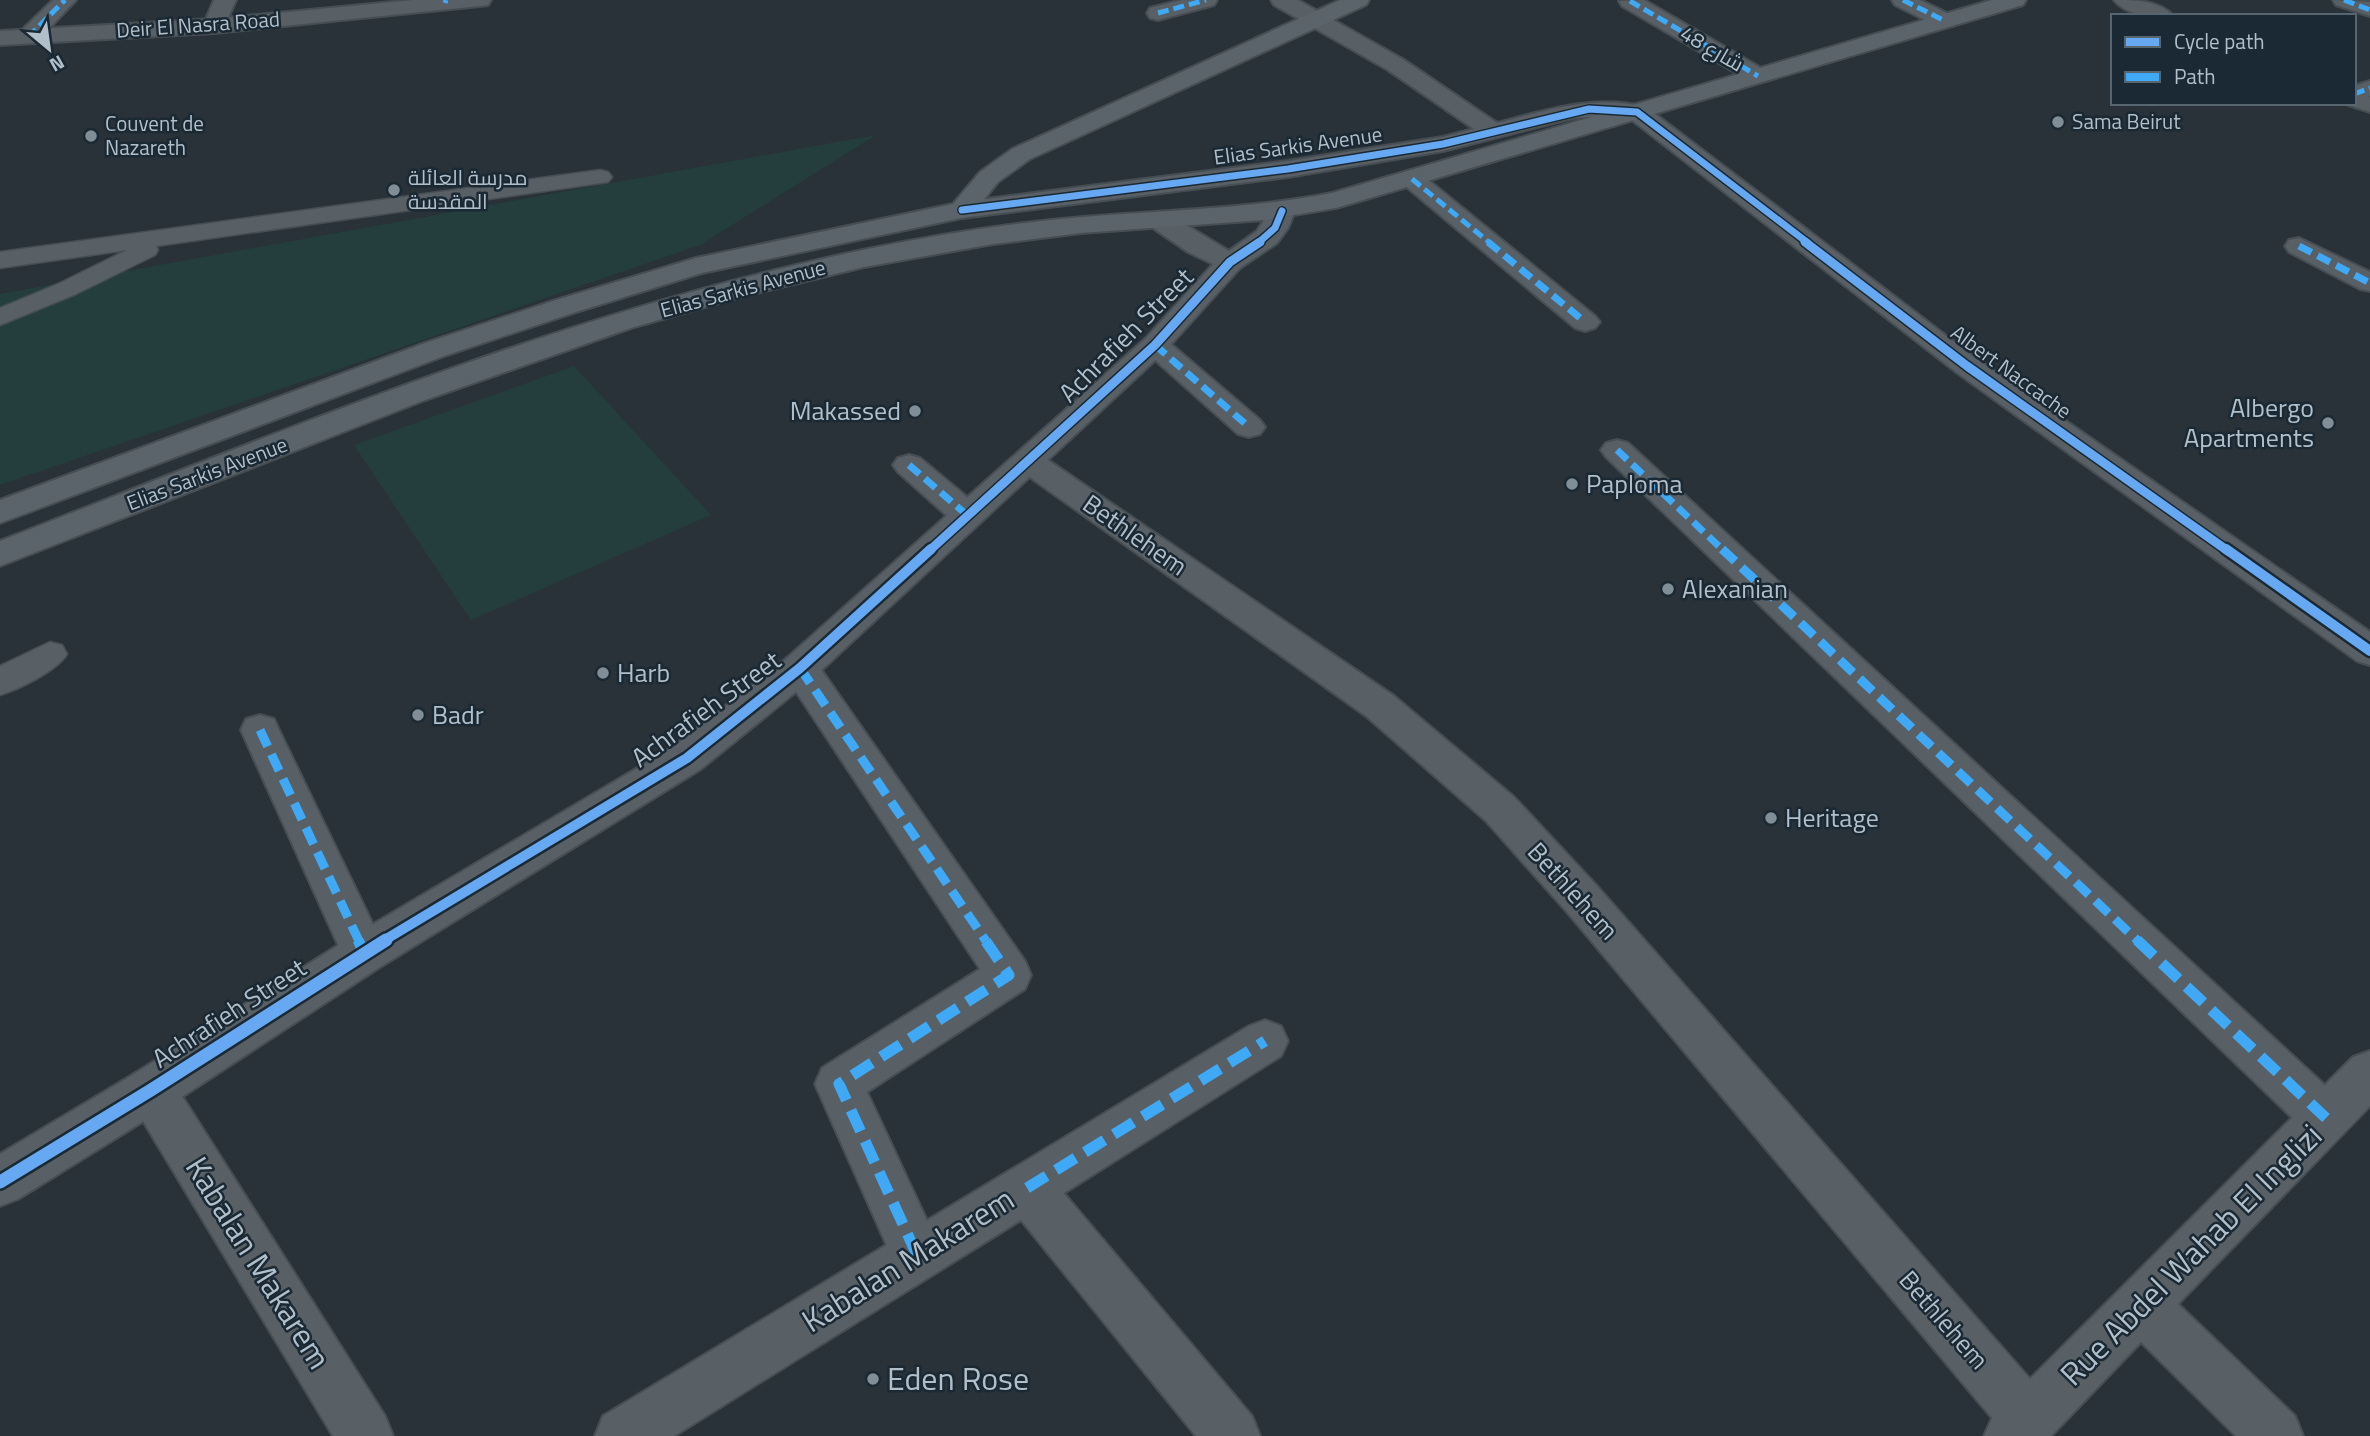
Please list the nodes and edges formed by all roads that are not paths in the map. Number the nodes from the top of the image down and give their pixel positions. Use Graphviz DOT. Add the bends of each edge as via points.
graph roads {
  1 [pos="65,0"];
  2 [pos="225,0"];
  3 [pos="480,0"];
  4 [pos="1206,0"];
  5 [pos="1282,0"];
  6 [pos="1357,0"];
  7 [pos="1903,0"];
  8 [pos="2015,0"];
  9 [pos="2125,0"];
  10 [pos="2344,0"];
  11 [pos="1630,1"];
  12 [pos="445,2"];
  13 [pos="2370,10"];
  14 [pos="1158,13"];
  15 [pos="2157,14"];
  16 [pos="1315,18"];
  17 [pos="1945,21"];
  18 [pos="214,26"];
  19 [pos="28,37"];
  20 [pos="0,38"];
  21 [pos="1758,76"];
  22 [pos="1637,112"];
  23 [pos="1493,131"];
  24 [pos="1443,144"];
  25 [pos="600,177"];
  26 [pos="1412,180"];
  27 [pos="962,209"];
  28 [pos="1282,211"];
  29 [pos="1159,220"];
  30 [pos="172,237"];
  31 [pos="2299,246"];
  32 [pos="0,260"];
  33 [pos="1230,262"];
  34 [pos="2370,283"];
  35 [pos="0,317"];
  36 [pos="1585,322"];
  37 [pos="1155,345"];
  38 [pos="1249,427"];
  39 [pos="1617,450"];
  40 [pos="1027,461"];
  41 [pos="909,465"];
  42 [pos="0,512"];
  43 [pos="967,515"];
  44 [pos="0,554"];
  45 [pos="2370,651"];
  46 [pos="50,654"];
  47 [pos="800,668"];
  48 [pos="0,682"];
  49 [pos="260,730"];
  50 [pos="365,953"];
  51 [pos="1265,1041"];
  52 [pos="2370,1073"];
  53 [pos="151,1090"];
  54 [pos="2326,1118"];
  55 [pos="0,1182"];
  56 [pos="1027,1188"];
  57 [pos="917,1255"];
  58 [pos="2141,1306"];
  59 [pos="2020,1428"];
  60 [pos="365,1436"];
  61 [pos="623,1436"];
  62 [pos="1232,1436"];
  63 [pos="2275,1436"];
  1 -- 19 [label="street"];
  2 -- 18 [label="street"];
  3 -- 12 [label="street, Deir El Nasra Road"];
  4 -- 14 [label="street"];
  5 -- 16 [label="street"];
  6 -- 16 [label="main road"];
  7 -- 17 [label="street"];
  8 -- 17 [label="main road, Elias Sarkis Avenue"];
  9 -- 15 [label="street"];
  10 -- 13 [label="street"];
  11 -- 21 [label="street, شارع 48"];
  12 -- 18 [label="street, Deir El Nasra Road"];
  16 -- 23 [label="street" via="1435,90"];
  16 -- 27 [label="main road" via="1021,154 989,177"];
  17 -- 21 [label="main road, Elias Sarkis Avenue"];
  18 -- 19 [label="street, Deir El Nasra Road"];
  19 -- 20 [label="street, Deir El Nasra Road"];
  21 -- 22 [label="main road, Elias Sarkis Avenue"];
  22 -- 23 [label="street, Elias Sarkis Avenue" via="1589,108"];
  22 -- 26 [label="main road, Elias Sarkis Avenue"];
  22 -- 45 [label="street, Albert Naccache" via="1968,366"];
  23 -- 24 [label="street, Elias Sarkis Avenue"];
  24 -- 27 [label="street, Elias Sarkis Avenue" via="1288,169"];
  24 -- 29 [label="main road" via="1360,171 1186,199 1161,211"];
  25 -- 30 [label="lane"];
  26 -- 28 [label="main road, Elias Sarkis Avenue"];
  26 -- 36 [label="street"];
  27 -- 42 [label="main road, Elias Sarkis Avenue" via="696,266 566,306 436,349"];
  28 -- 29 [label="main road, Elias Sarkis Avenue"];
  28 -- 33 [label="street, Achrafieh Street" via="1267,237"];
  29 -- 33 [label="street, Achrafieh Street"];
  29 -- 44 [label="main road, Elias Sarkis Avenue" via="951,242 839,264 636,317 444,382"];
  30 -- 32 [label="lane"];
  30 -- 35 [label="lane"];
  31 -- 34 [label="street"];
  33 -- 37 [label="street, Achrafieh Street"];
  37 -- 38 [label="street"];
  37 -- 40 [label="street, Achrafieh Street"];
  39 -- 54 [label="street"];
  40 -- 43 [label="street, Achrafieh Street"];
  40 -- 59 [label="street, Bethlehem" via="1380,706 1500,809 1610,931"];
  41 -- 43 [label="street"];
  43 -- 47 [label="street, Achrafieh Street"];
  46 -- 48 [label="lane"];
  47 -- 50 [label="street, Achrafieh Street" via="687,758"];
  47 -- 57 [label="street" via="1009,975 839,1084"];
  49 -- 50 [label="street"];
  50 -- 53 [label="street, Achrafieh Street"];
  51 -- 56 [label="street"];
  52 -- 54 [label="street, Rue Abdel Wahab El Inglizi"];
  53 -- 55 [label="street, Achrafieh Street"];
  53 -- 60 [label="street, Kabalan Makarem"];
  54 -- 58 [label="street, Rue Abdel Wahab El Inglizi"];
  56 -- 57 [label="street, Kabalan Makarem"];
  56 -- 62 [label="street, Kabalan Makarem"];
  57 -- 61 [label="street, Kabalan Makarem"];
  58 -- 59 [label="street, Rue Abdel Wahab El Inglizi"];
  58 -- 63 [label="street"];
}
